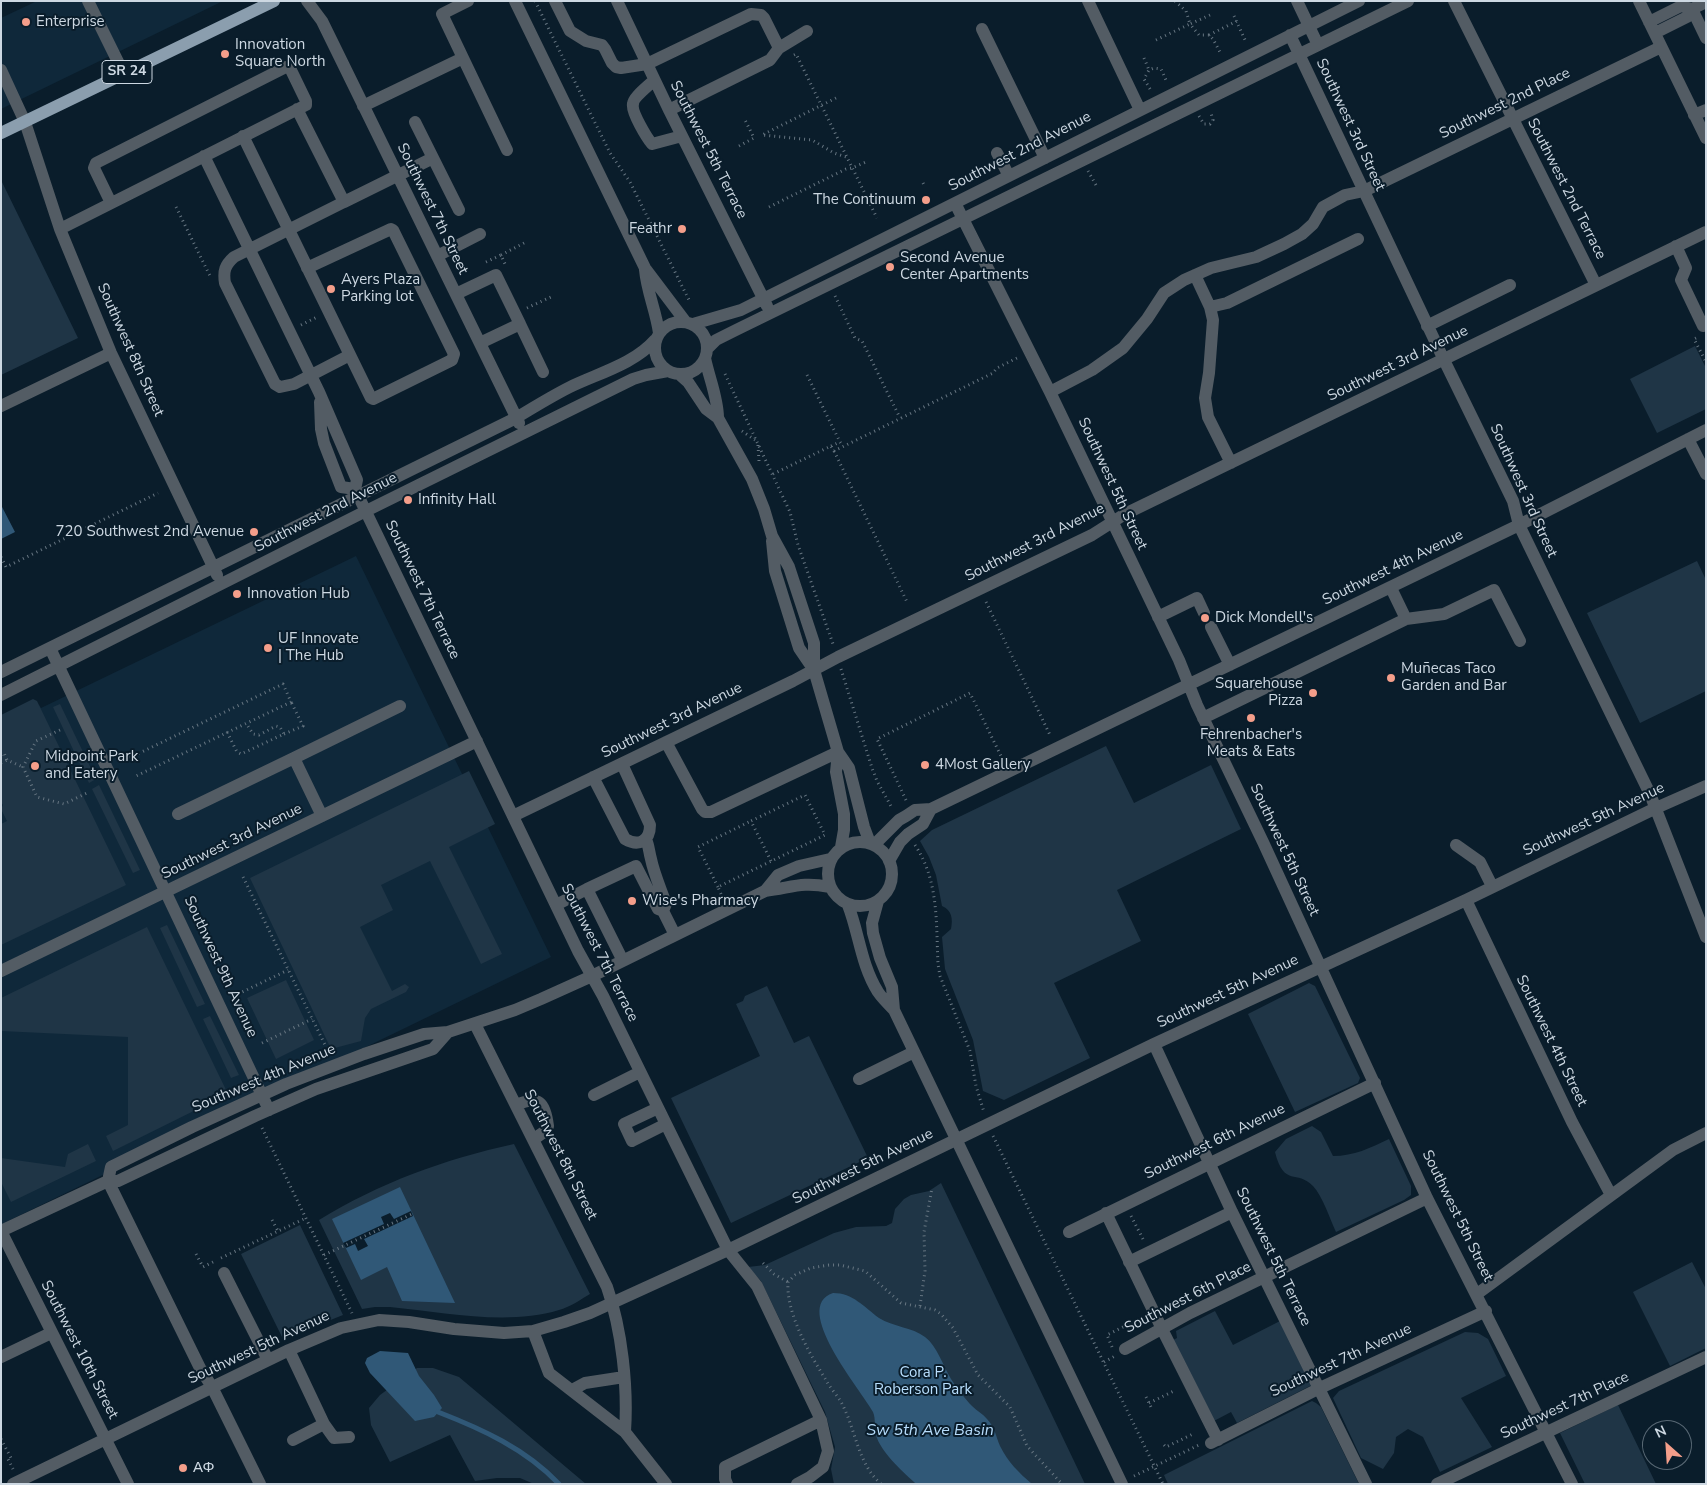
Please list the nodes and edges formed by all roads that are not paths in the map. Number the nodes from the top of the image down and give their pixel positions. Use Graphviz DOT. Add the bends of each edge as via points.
graph roads {
  1 [pos="88,1"];
  2 [pos="274,1"];
  3 [pos="307,1"];
  4 [pos="468,1"];
  5 [pos="515,1"];
  6 [pos="555,1"];
  7 [pos="617,1"];
  8 [pos="1088,1"];
  9 [pos="1297,1"];
  10 [pos="1359,1"];
  11 [pos="1408,1"];
  12 [pos="1454,1"];
  13 [pos="1639,1"];
  14 [pos="1706,2"];
  15 [pos="1692,9"];
  16 [pos="1309,26"];
  17 [pos="1652,27"];
  18 [pos="982,29"];
  19 [pos="807,32"];
  20 [pos="1290,35"];
  21 [pos="1706,38"];
  22 [pos="1318,45"];
  23 [pos="1661,47"];
  24 [pos="779,48"];
  25 [pos="1299,55"];
  26 [pos="463,58"];
  27 [pos="647,64"];
  28 [pos="1,70"];
  29 [pos="124,74"];
  30 [pos="654,80"];
  31 [pos="363,106"];
  32 [pos="297,109"];
  33 [pos="669,110"];
  34 [pos="1140,110"];
  35 [pos="1701,118"];
  36 [pos="1512,119"];
  37 [pos="25,122"];
  38 [pos="415,122"];
  39 [pos="1117,122"];
  40 [pos="1,133"];
  41 [pos="243,136"];
  42 [pos="682,136"];
  43 [pos="1706,138"];
  44 [pos="1126,140"];
  45 [pos="507,150"];
  46 [pos="997,153"];
  47 [pos="204,156"];
  48 [pos="433,158"];
  49 [pos="1046,158"];
  50 [pos="397,175"];
  51 [pos="1009,176"];
  52 [pos="1364,191"];
  53 [pos="344,202"];
  54 [pos="111,203"];
  55 [pos="955,203"];
  56 [pos="459,210"];
  57 [pos="963,219"];
  58 [pos="60,229"];
  59 [pos="289,229"];
  60 [pos="1706,232"];
  61 [pos="480,234"];
  62 [pos="1358,239"];
  63 [pos="1676,246"];
  64 [pos="250,249"];
  65 [pos="437,256"];
  66 [pos="307,268"];
  67 [pos="645,268"];
  68 [pos="1195,275"];
  69 [pos="1596,285"];
  70 [pos="1510,286"];
  71 [pos="456,294"];
  72 [pos="764,298"];
  73 [pos="1210,308"];
  74 [pos="771,313"];
  75 [pos="689,323"];
  76 [pos="520,324"];
  77 [pos="1427,326"];
  78 [pos="1703,330"];
  79 [pos="657,336"];
  80 [pos="480,343"];
  81 [pos="111,353"];
  82 [pos="706,354"];
  83 [pos="350,356"];
  84 [pos="1444,360"];
  85 [pos="543,372"];
  86 [pos="674,373"];
  87 [pos="311,375"];
  88 [pos="1050,392"];
  89 [pos="1,406"];
  90 [pos="516,418"];
  91 [pos="718,418"];
  92 [pos="1706,430"];
  93 [pos="524,433"];
  94 [pos="1688,439"];
  95 [pos="1231,463"];
  96 [pos="1706,474"];
  97 [pos="356,492"];
  98 [pos="366,511"];
  99 [pos="1112,523"];
  100 [pos="1519,525"];
  101 [pos="213,568"];
  102 [pos="222,584"];
  103 [pos="1391,588"];
  104 [pos="1204,613"];
  105 [pos="1158,617"];
  106 [pos="1406,620"];
  107 [pos="1211,626"];
  108 [pos="1520,641"];
  109 [pos="50,648"];
  110 [pos="1230,665"];
  111 [pos="3,667"];
  112 [pos="58,667"];
  113 [pos="814,670"];
  114 [pos="1188,685"];
  115 [pos="1,695"];
  116 [pos="400,706"];
  117 [pos="1204,718"];
  118 [pos="477,741"];
  119 [pos="666,742"];
  120 [pos="838,752"];
  121 [pos="294,758"];
  122 [pos="622,764"];
  123 [pos="593,777"];
  124 [pos="1706,786"];
  125 [pos="1656,808"];
  126 [pos="931,809"];
  127 [pos="178,814"];
  128 [pos="322,816"];
  129 [pos="513,816"];
  130 [pos="646,839"];
  131 [pos="872,844"];
  132 [pos="1456,845"];
  133 [pos="841,847"];
  134 [pos="830,859"];
  135 [pos="889,861"];
  136 [pos="1492,886"];
  137 [pos="830,887"];
  138 [pos="587,890"];
  139 [pos="765,891"];
  140 [pos="166,892"];
  141 [pos="1466,900"];
  142 [pos="878,901"];
  143 [pos="556,904"];
  144 [pos="848,905"];
  145 [pos="663,911"];
  146 [pos="675,935"];
  147 [pos="1706,937"];
  148 [pos="623,961"];
  149 [pos="1320,967"];
  150 [pos="1,971"];
  151 [pos="592,976"];
  152 [pos="894,1010"];
  153 [pos="476,1024"];
  154 [pos="448,1032"];
  155 [pos="1154,1044"];
  156 [pos="914,1052"];
  157 [pos="640,1072"];
  158 [pos="859,1079"];
  159 [pos="1375,1083"];
  160 [pos="262,1094"];
  161 [pos="594,1095"];
  162 [pos="516,1105"];
  163 [pos="658,1108"];
  164 [pos="269,1110"];
  165 [pos="666,1124"];
  166 [pos="1706,1134"];
  167 [pos="534,1140"];
  168 [pos="956,1141"];
  169 [pos="1210,1163"];
  170 [pos="108,1180"];
  171 [pos="1611,1195"];
  172 [pos="1427,1198"];
  173 [pos="1232,1212"];
  174 [pos="1106,1213"];
  175 [pos="1,1231"];
  176 [pos="1068,1232"];
  177 [pos="728,1250"];
  178 [pos="1129,1262"];
  179 [pos="224,1273"];
  180 [pos="1264,1277"];
  181 [pos="1477,1294"];
  182 [pos="613,1302"];
  183 [pos="1486,1311"];
  184 [pos="1162,1329"];
  185 [pos="533,1331"];
  186 [pos="51,1333"];
  187 [pos="288,1350"];
  188 [pos="1120,1355"];
  189 [pos="1,1357"];
  190 [pos="1706,1357"];
  191 [pos="268,1360"];
  192 [pos="624,1377"];
  193 [pos="212,1387"];
  194 [pos="1320,1388"];
  195 [pos="572,1390"];
  196 [pos="821,1420"];
  197 [pos="324,1424"];
  198 [pos="625,1432"];
  199 [pos="1547,1432"];
  200 [pos="349,1438"];
  201 [pos="106,1439"];
  202 [pos="293,1440"];
  203 [pos="13,1484"];
  204 [pos="128,1484"];
  205 [pos="260,1484"];
  206 [pos="666,1484"];
  207 [pos="727,1484"];
  208 [pos="797,1484"];
  209 [pos="1122,1484"];
  210 [pos="1366,1484"];
  211 [pos="1437,1484"];
  212 [pos="1572,1484"];
  1 -- 29 [label="street"];
  2 -- 29 [label="main road, SR 24"];
  3 -- 31 [label="street, Southwest 7th Street" via="322,22"];
  4 -- 26 [label="street" via="442,14"];
  5 -- 67 [label="street"];
  6 -- 27 [label="street" via="570,31 586,41 602,45 616,67"];
  7 -- 27 [label="street, Southwest 5th Terrace"];
  8 -- 34 [label="street"];
  9 -- 16 [label="street, Southwest 3rd Street"];
  10 -- 16 [label="street, Southwest 2nd Avenue"];
  11 -- 22 [label="street"];
  12 -- 36 [label="street, Southwest 2nd Terrace"];
  13 -- 17 [label="street"];
  14 -- 15 [label="street"];
  15 -- 17 [label="street" via="1686,17"];
  15 -- 21 [label="street"];
  16 -- 20 [label="street, Southwest 2nd Avenue"];
  16 -- 22 [label="street, Southwest 3rd Street"];
  17 -- 23 [label="street"];
  18 -- 49 [label="street"];
  19 -- 24 [label="street"];
  20 -- 25 [label="street, Southwest 3rd Street"];
  20 -- 34 [label="street, Southwest 2nd Avenue"];
  22 -- 25 [label="street"];
  23 -- 35 [label="street"];
  23 -- 36 [label="street, Southwest 2nd Place"];
  24 -- 27 [label="street" via="764,18 751,14"];
  24 -- 33 [label="street" via="764,64"];
  25 -- 44 [label="street"];
  25 -- 52 [label="street, Southwest 3rd Street"];
  26 -- 31 [label="street"];
  26 -- 45 [label="street"];
  27 -- 30 [label="street, Southwest 5th Terrace"];
  28 -- 37 [label="street, Southwest 8th Street"];
  29 -- 37 [label="main road, SR 24"];
  30 -- 33 [label="street, Southwest 5th Terrace"];
  30 -- 42 [label="street" via="632,104 648,139 652,144"];
  31 -- 50 [label="street, Southwest 7th Street"];
  32 -- 41 [label="street"];
  32 -- 53 [label="street"];
  32 -- 54 [label="street" via="306,105 306,100 290,68 286,67 96,163 94,168"];
  33 -- 42 [label="street, Southwest 5th Terrace"];
  34 -- 39 [label="street, Southwest 2nd Avenue"];
  35 -- 43 [label="street"];
  36 -- 52 [label="street, Southwest 2nd Place"];
  36 -- 69 [label="street, Southwest 2nd Terrace"];
  37 -- 40 [label="main road, SR 24"];
  37 -- 58 [label="street, Southwest 8th Street"];
  38 -- 48 [label="street"];
  39 -- 44 [label="street"];
  39 -- 49 [label="street, Southwest 2nd Avenue"];
  41 -- 47 [label="street"];
  41 -- 59 [label="street"];
  42 -- 72 [label="street, Southwest 5th Terrace"];
  44 -- 57 [label="street"];
  46 -- 51 [label="street"];
  47 -- 54 [label="street"];
  47 -- 64 [label="street"];
  48 -- 50 [label="street"];
  48 -- 56 [label="street"];
  49 -- 51 [label="street, Southwest 2nd Avenue"];
  50 -- 53 [label="street"];
  50 -- 65 [label="street, Southwest 7th Street"];
  51 -- 55 [label="street, Southwest 2nd Avenue"];
  52 -- 68 [label="street, Southwest 2nd Place" via="1345,195 1322,207 1313,224 1284,244"];
  52 -- 77 [label="street, Southwest 3rd Street"];
  53 -- 59 [label="street"];
  54 -- 58 [label="street"];
  55 -- 57 [label="street, Southwest 5th Street"];
  55 -- 72 [label="street, Southwest 2nd Avenue"];
  57 -- 74 [label="street"];
  57 -- 88 [label="street, Southwest 5th Street"];
  58 -- 81 [label="street, Southwest 8th Street"];
  59 -- 64 [label="street"];
  59 -- 66 [label="street"];
  60 -- 63 [label="street, Southwest 3rd Avenue"];
  61 -- 65 [label="street"];
  62 -- 73 [label="street" via="1227,303"];
  63 -- 69 [label="street, Southwest 3rd Avenue"];
  63 -- 78 [label="street" via="1686,268 1681,280"];
  64 -- 87 [label="street"];
  64 -- 87 [label="street" via="228,262 225,283 275,384 280,387 294,384"];
  65 -- 71 [label="street, Southwest 7th Street"];
  66 -- 83 [label="street"];
  66 -- 83 [label="street" via="393,230 454,357 372,399"];
  67 -- 75 [label="street"];
  67 -- 79 [label="street" via="657,319"];
  68 -- 73 [label="street"];
  68 -- 88 [label="street, Southwest 2nd Place" via="1164,293 1123,348 1092,370"];
  69 -- 84 [label="street, Southwest 3rd Avenue"];
  70 -- 77 [label="street"];
  71 -- 76 [label="street" via="496,275"];
  71 -- 80 [label="street, Southwest 7th Street"];
  72 -- 74 [label="street, Southwest 5th Terrace"];
  72 -- 75 [label="street, Southwest 2nd Avenue" via="741,310"];
  73 -- 95 [label="street" via="1214,320 1205,398 1208,417"];
  74 -- 82 [label="street" via="716,340"];
  75 -- 79 [label="street" via="671,323"];
  75 -- 82 [label="street" via="704,335"];
  76 -- 80 [label="street"];
  76 -- 85 [label="street"];
  77 -- 84 [label="street, Southwest 3rd Street"];
  79 -- 86 [label="street" via="655,355 658,362"];
  79 -- 90 [label="street, Southwest 2nd Avenue" via="648,348 623,364 569,387"];
  80 -- 90 [label="street, Southwest 7th Street"];
  81 -- 89 [label="street"];
  81 -- 101 [label="street, Southwest 8th Street"];
  82 -- 86 [label="street" via="695,370"];
  82 -- 91 [label="street"];
  83 -- 87 [label="street"];
  84 -- 95 [label="street, Southwest 3rd Avenue"];
  84 -- 100 [label="street, Southwest 3rd Street" via="1513,501"];
  86 -- 91 [label="street" via="688,382 706,409"];
  86 -- 93 [label="street, Southwest 2nd Avenue" via="646,375 632,380"];
  87 -- 97 [label="street" via="319,392 320,428 324,443 342,487"];
  88 -- 99 [label="street, Southwest 5th Street"];
  90 -- 93 [label="street, Southwest 7th Street"];
  90 -- 97 [label="street, Southwest 2nd Avenue"];
  91 -- 113 [label="street" via="752,479 764,509 772,536 775,571 799,648"];
  92 -- 94 [label="street, Southwest 4th Avenue"];
  93 -- 98 [label="street, Southwest 2nd Avenue"];
  94 -- 96 [label="street"];
  94 -- 100 [label="street, Southwest 4th Avenue"];
  95 -- 99 [label="street, Southwest 3rd Avenue"];
  97 -- 98 [label="street, Southwest 7th Terrace"];
  97 -- 101 [label="street, Southwest 2nd Avenue"];
  98 -- 102 [label="street, Southwest 2nd Avenue"];
  98 -- 118 [label="street, Southwest 7th Terrace"];
  99 -- 105 [label="street, Southwest 5th Street"];
  99 -- 113 [label="street, Southwest 3rd Avenue"];
  100 -- 103 [label="street, Southwest 4th Avenue"];
  100 -- 125 [label="street, Southwest 3rd Street"];
  101 -- 102 [label="street, Southwest 8th Street"];
  101 -- 109 [label="street, Southwest 2nd Avenue"];
  102 -- 112 [label="street, Southwest 2nd Avenue"];
  103 -- 106 [label="street"];
  103 -- 110 [label="street, Southwest 4th Avenue"];
  104 -- 105 [label="street" via="1197,598"];
  105 -- 114 [label="street, Southwest 5th Street"];
  106 -- 108 [label="street" via="1444,614 1494,590"];
  106 -- 117 [label="street"];
  107 -- 110 [label="street"];
  109 -- 111 [label="street, Southwest 2nd Avenue"];
  109 -- 112 [label="street, Southwest 9th Avenue"];
  110 -- 114 [label="street, Southwest 4th Avenue"];
  112 -- 115 [label="street, Southwest 2nd Avenue"];
  112 -- 140 [label="street, Southwest 9th Avenue"];
  113 -- 119 [label="street, Southwest 3rd Avenue"];
  113 -- 120 [label="street"];
  114 -- 117 [label="street, Southwest 5th Street"];
  114 -- 126 [label="street, Southwest 4th Avenue"];
  116 -- 121 [label="street"];
  117 -- 149 [label="street, Southwest 5th Street"];
  118 -- 128 [label="street, Southwest 3rd Avenue"];
  118 -- 129 [label="street, Southwest 7th Terrace"];
  119 -- 120 [label="street" via="702,809 711,812"];
  119 -- 122 [label="street, Southwest 3rd Avenue"];
  120 -- 131 [label="street" via="849,768"];
  120 -- 133 [label="street" via="836,772 844,814"];
  121 -- 127 [label="street"];
  121 -- 128 [label="street"];
  122 -- 123 [label="street, Southwest 3rd Avenue"];
  122 -- 130 [label="street" via="650,825"];
  123 -- 129 [label="street, Southwest 3rd Avenue"];
  123 -- 130 [label="street" via="625,839 632,843"];
  124 -- 125 [label="street, Southwest 5th Avenue"];
  125 -- 136 [label="street, Southwest 5th Avenue"];
  125 -- 147 [label="street, Southwest 3rd Street"];
  126 -- 131 [label="street, Southwest 4th Avenue" via="914,810"];
  126 -- 135 [label="street, Southwest 4th Avenue" via="923,824 900,842"];
  128 -- 140 [label="street, Southwest 3rd Avenue"];
  129 -- 143 [label="street, Southwest 7th Terrace"];
  130 -- 145 [label="street" via="666,904"];
  131 -- 133 [label="street" via="857,842"];
  131 -- 135 [label="street"];
  132 -- 136 [label="street" via="1480,862"];
  133 -- 134 [label="street"];
  134 -- 137 [label="street" via="827,868"];
  134 -- 139 [label="street, Southwest 4th Avenue" via="778,875"];
  135 -- 142 [label="street" via="892,869 889,887"];
  136 -- 141 [label="street, Southwest 5th Avenue"];
  137 -- 139 [label="street, Southwest 4th Avenue" via="802,884"];
  137 -- 144 [label="street" via="837,898"];
  138 -- 143 [label="street"];
  138 -- 145 [label="street" via="636,866 658,909"];
  138 -- 148 [label="street"];
  139 -- 146 [label="street, Southwest 4th Avenue"];
  140 -- 150 [label="street, Southwest 3rd Avenue"];
  140 -- 160 [label="street, Southwest 9th Avenue"];
  141 -- 149 [label="street, Southwest 5th Avenue"];
  141 -- 171 [label="street, Southwest 4th Street" via="1572,1122"];
  142 -- 144 [label="street" via="858,907"];
  142 -- 152 [label="street" via="872,933 892,986"];
  143 -- 151 [label="street, Southwest 7th Terrace"];
  144 -- 152 [label="street" via="868,972 878,992"];
  145 -- 146 [label="street"];
  146 -- 148 [label="street, Southwest 4th Avenue"];
  148 -- 151 [label="street, Southwest 4th Avenue"];
  149 -- 155 [label="street, Southwest 5th Avenue"];
  149 -- 159 [label="street, Southwest 5th Street"];
  151 -- 153 [label="street, Southwest 4th Avenue"];
  151 -- 157 [label="street, Southwest 7th Terrace"];
  152 -- 156 [label="street"];
  153 -- 154 [label="street, Southwest 4th Avenue"];
  153 -- 162 [label="street, Southwest 8th Street"];
  154 -- 160 [label="street, Southwest 4th Avenue" via="424,1034"];
  154 -- 164 [label="street, Southwest 4th Avenue" via="433,1049 316,1089"];
  155 -- 168 [label="street, Southwest 5th Avenue"];
  155 -- 169 [label="street, Southwest 5th Terrace"];
  156 -- 158 [label="street"];
  156 -- 168 [label="street"];
  157 -- 161 [label="street"];
  157 -- 163 [label="street, Southwest 7th Terrace"];
  159 -- 169 [label="street, Southwest 6th Avenue"];
  159 -- 172 [label="street, Southwest 5th Street"];
  160 -- 164 [label="street, Southwest 9th Avenue"];
  160 -- 170 [label="street, Southwest 4th Avenue" via="111,1167"];
  162 -- 167 [label="street, Southwest 8th Street"];
  162 -- 167 [label="street" via="534,1100 544,1109 548,1126"];
  163 -- 165 [label="street, Southwest 7th Terrace"];
  163 -- 165 [label="street" via="624,1124 632,1140"];
  164 -- 170 [label="street, Southwest 4th Avenue" via="118,1181"];
  165 -- 177 [label="street, Southwest 7th Terrace"];
  166 -- 171 [label="street" via="1673,1150"];
  167 -- 182 [label="street, Southwest 8th Street"];
  168 -- 177 [label="street, Southwest 5th Avenue"];
  168 -- 209 [label="street"];
  169 -- 173 [label="street, Southwest 5th Terrace"];
  169 -- 174 [label="street, Southwest 6th Avenue"];
  170 -- 175 [label="street, Southwest 4th Avenue"];
  170 -- 193 [label="street"];
  171 -- 181 [label="street"];
  172 -- 180 [label="street, Southwest 6th Place"];
  172 -- 181 [label="street, Southwest 5th Street"];
  173 -- 178 [label="street"];
  173 -- 180 [label="street, Southwest 5th Terrace"];
  174 -- 176 [label="street, Southwest 6th Avenue"];
  174 -- 178 [label="street"];
  175 -- 186 [label="street, Southwest 10th Street"];
  177 -- 182 [label="street, Southwest 5th Avenue"];
  177 -- 196 [label="street, Southwest 7th Terrace" via="757,1286"];
  178 -- 184 [label="street"];
  179 -- 191 [label="street"];
  180 -- 184 [label="street, Southwest 6th Place"];
  180 -- 194 [label="street, Southwest 5th Terrace"];
  181 -- 183 [label="street, Southwest 5th Street"];
  182 -- 185 [label="street, Southwest 5th Avenue"];
  182 -- 192 [label="street, Southwest 8th Street"];
  183 -- 194 [label="street, Southwest 7th Avenue"];
  183 -- 199 [label="street, Southwest 5th Street"];
  184 -- 188 [label="street, Southwest 6th Place"];
  184 -- 194 [label="street, Southwest 7th Avenue" via="1214,1441"];
  185 -- 187 [label="street, Southwest 5th Avenue" via="504,1334 379,1320 341,1328"];
  185 -- 195 [label="street" via="549,1372"];
  186 -- 189 [label="street"];
  186 -- 201 [label="street, Southwest 10th Street"];
  187 -- 191 [label="street, Southwest 5th Avenue"];
  187 -- 197 [label="street"];
  190 -- 199 [label="street, Southwest 7th Place"];
  191 -- 193 [label="street, Southwest 5th Avenue"];
  192 -- 195 [label="street" via="585,1383"];
  192 -- 198 [label="street, Southwest 8th Street"];
  193 -- 201 [label="street, Southwest 5th Avenue"];
  193 -- 205 [label="street"];
  194 -- 210 [label="street, Southwest 5th Terrace"];
  195 -- 198 [label="street"];
  196 -- 207 [label="street" via="725,1467"];
  196 -- 208 [label="street, Southwest 7th Terrace" via="828,1451 824,1467"];
  197 -- 200 [label="street" via="334,1438"];
  197 -- 202 [label="street"];
  198 -- 206 [label="street"];
  199 -- 211 [label="street, Southwest 7th Place"];
  199 -- 212 [label="street, Southwest 5th Street"];
  201 -- 203 [label="street, Southwest 5th Avenue"];
  201 -- 204 [label="street, Southwest 10th Street"];
}
